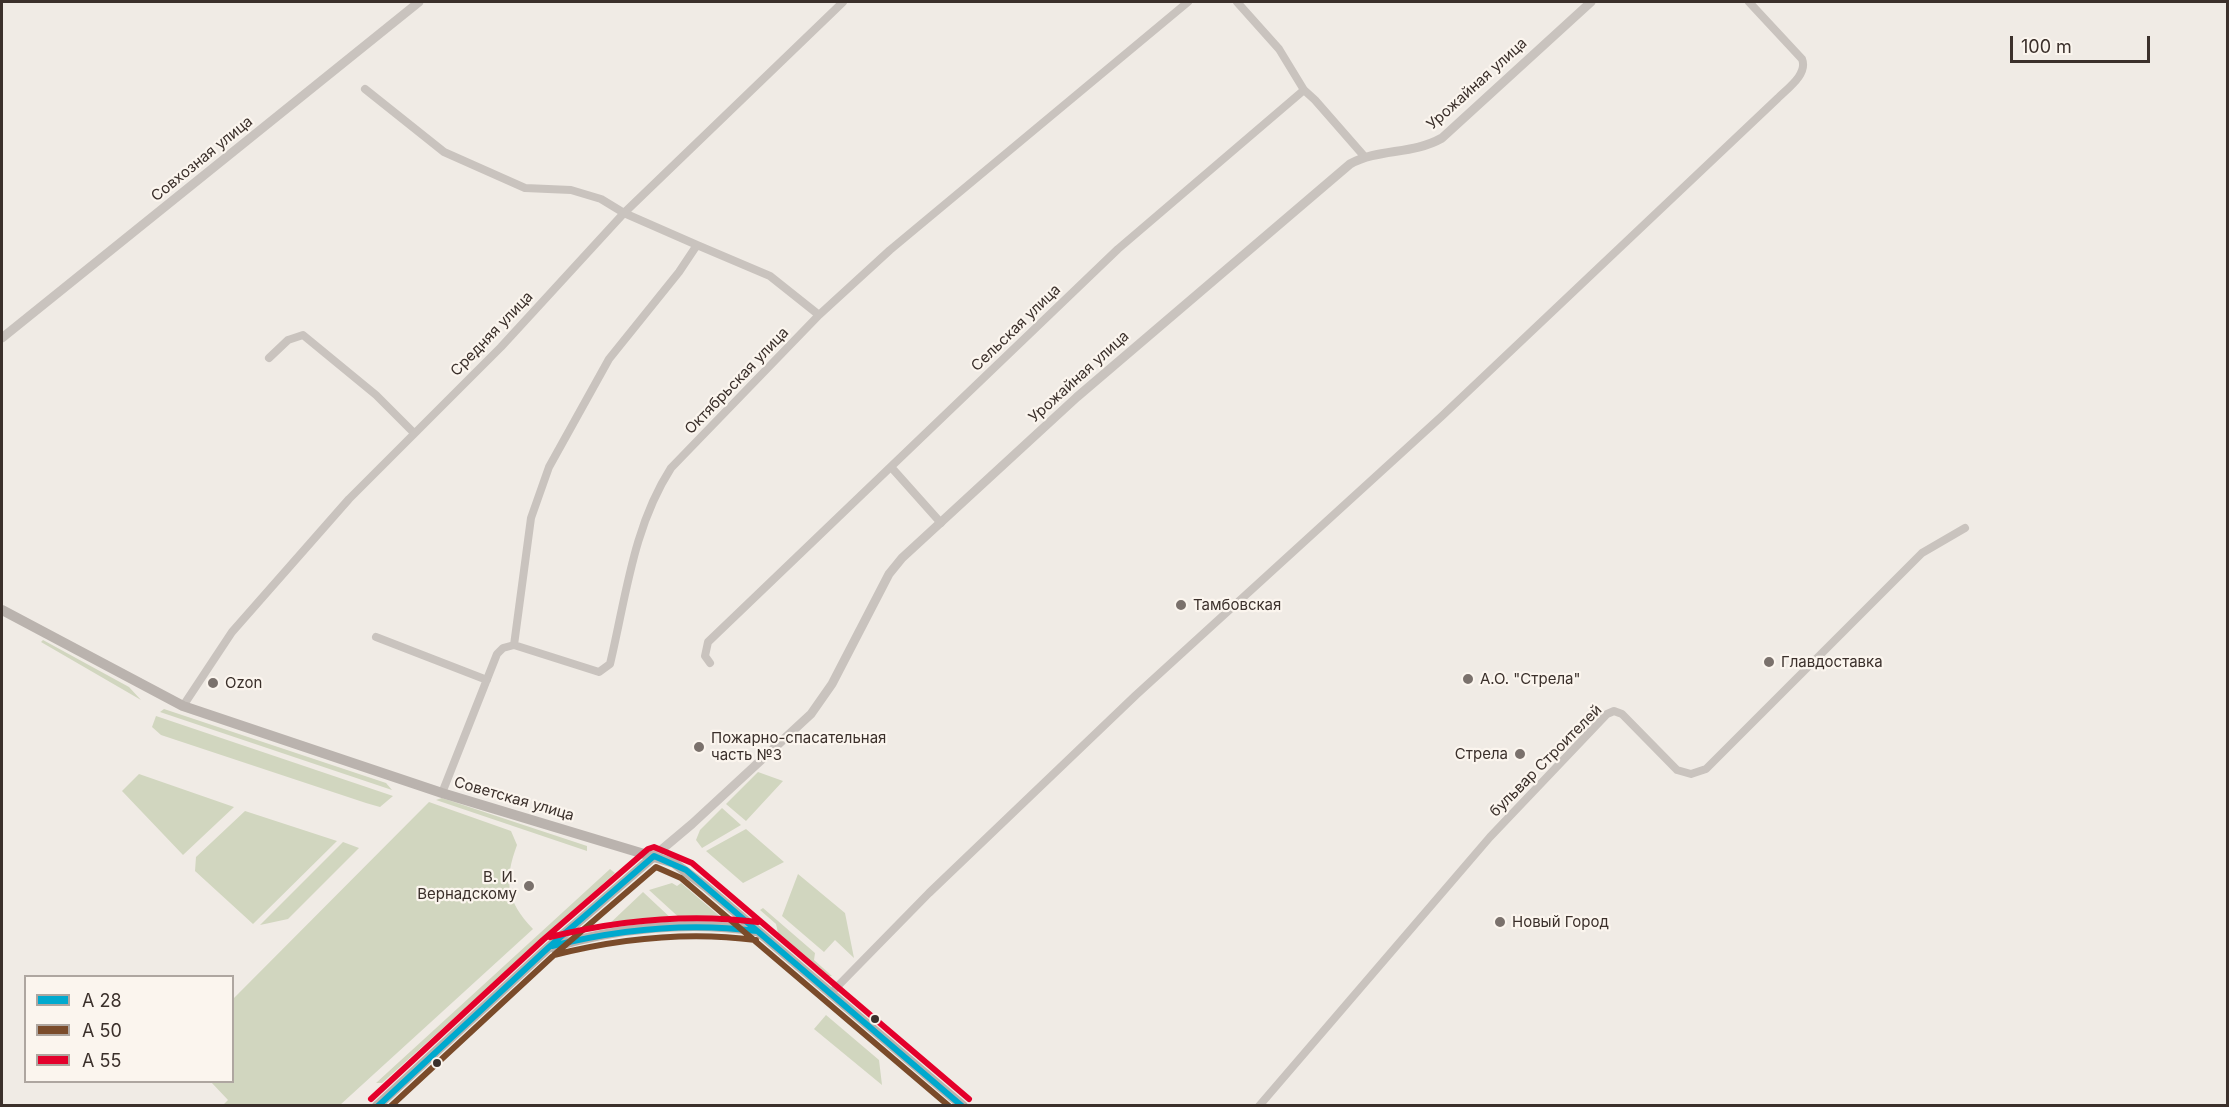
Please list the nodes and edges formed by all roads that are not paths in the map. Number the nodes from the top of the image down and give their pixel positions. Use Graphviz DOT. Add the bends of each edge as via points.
graph roads {
  1 [pos="419,2"];
  2 [pos="843,2"];
  3 [pos="1188,2"];
  4 [pos="1237,2"];
  5 [pos="1591,2"];
  6 [pos="1749,2"];
  7 [pos="365,89"];
  8 [pos="1304,90"];
  9 [pos="1364,156"];
  10 [pos="624,213"];
  11 [pos="697,245"];
  12 [pos="819,315"];
  13 [pos="2,338"];
  14 [pos="269,358"];
  15 [pos="414,433"];
  16 [pos="891,467"];
  17 [pos="941,523"];
  18 [pos="1965,528"];
  19 [pos="2,610"];
  20 [pos="375,637"];
  21 [pos="514,645"];
  22 [pos="710,663"];
  23 [pos="487,680"];
  24 [pos="183,706"];
  25 [pos="442,794"];
  26 [pos="654,856"];
  27 [pos="757,931"];
  28 [pos="549,947"];
  29 [pos="830,994"];
  30 [pos="377,1106"];
  31 [pos="963,1106"];
  32 [pos="1259,1106"];
  1 -- 13 [label="street, Совхозная улица"];
  2 -- 10 [label="street, Средняя улица"];
  3 -- 12 [label="street, Октябрьская улица" via="979,174"];
  4 -- 8 [label="street" via="1279,49"];
  5 -- 9 [label="street, Урожайная улица" via="1442,138 1427,147"];
  6 -- 29 [label="street" via="1804,64 1803,71 1778,99 1442,416 1136,695 929,893"];
  7 -- 10 [label="street" via="444,152 525,188 571,190 601,199"];
  8 -- 9 [label="street"];
  8 -- 16 [label="street, Сельская улица" via="1118,249"];
  9 -- 17 [label="street, Урожайная улица" via="1095,382"];
  10 -- 11 [label="street"];
  10 -- 15 [label="street, Средняя улица" via="501,347"];
  11 -- 12 [label="street" via="770,276"];
  11 -- 21 [label="street" via="609,359 549,467 531,518"];
  12 -- 21 [label="street, Октябрьская улица" via="671,468 656,492 633,558 610,664 600,672"];
  14 -- 15 [label="street" via="288,340 303,335"];
  15 -- 24 [label="street, Средняя улица" via="349,499 232,632"];
  16 -- 17 [label="street"];
  16 -- 22 [label="street, Сельская улица" via="708,642 705,656"];
  17 -- 26 [label="street, Урожайная улица" via="889,574 829,690 811,714"];
  18 -- 32 [label="street, бульвар Строителей" via="1922,553 1706,769 1691,774 1677,770 1622,714 1606,714 1490,837"];
  19 -- 24 [label="main road, Советская улица"];
  20 -- 23 [label="street"];
  21 -- 23 [label="street" via="497,654"];
  23 -- 25 [label="street"];
  24 -- 25 [label="main road, Советская улица"];
  25 -- 26 [label="main road, Советская улица"];
  26 -- 27 [label="main road, Советская улица" via="686,870"];
  26 -- 28 [label="main road"];
  27 -- 28 [label="main road" via="714,925 630,931"];
  27 -- 29 [label="main road, Советская улица"];
  28 -- 30 [label="main road"];
  29 -- 31 [label="main road, Советская улица"];
}
